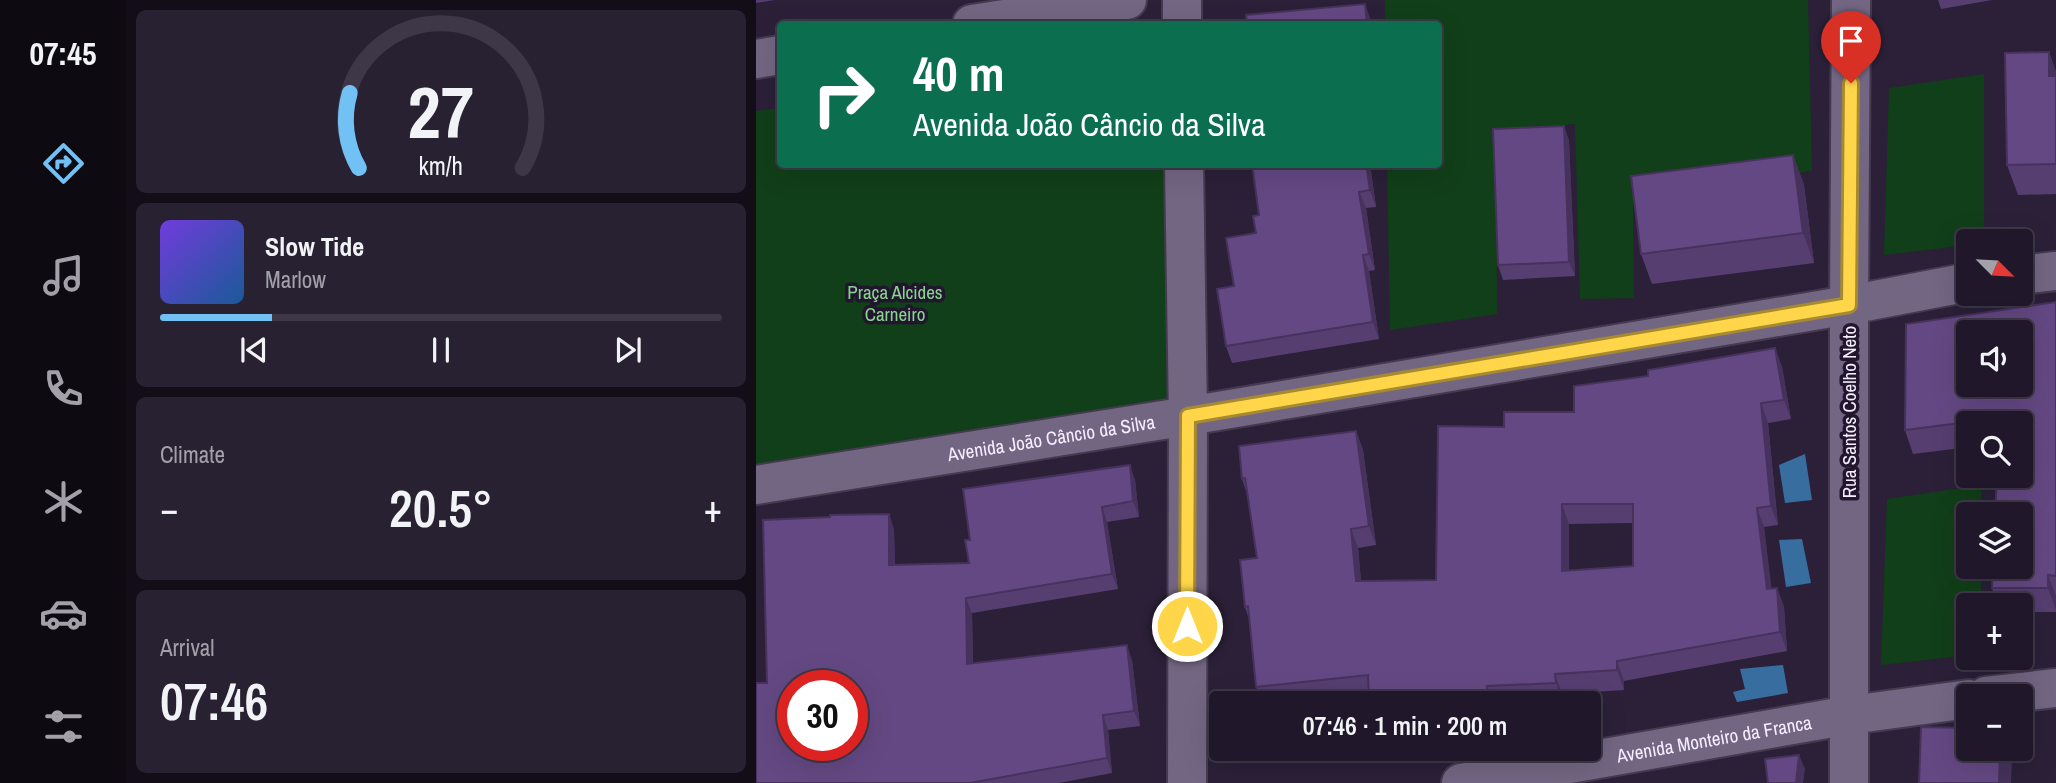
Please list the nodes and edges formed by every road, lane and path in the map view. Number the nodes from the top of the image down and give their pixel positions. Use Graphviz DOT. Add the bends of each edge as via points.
graph roads {
  1 [pos="1127,0"];
  2 [pos="1182,0"];
  3 [pos="1852,0"];
  4 [pos="991,21"];
  5 [pos="1182,21"];
  6 [pos="777,56"];
  7 [pos="756,59"];
  8 [pos="1184,168"];
  9 [pos="2056,271"];
  10 [pos="2034,274"];
  11 [pos="1956,284"];
  12 [pos="1849,305"];
  13 [pos="1188,416"];
  14 [pos="756,485"];
  15 [pos="2056,688"];
  16 [pos="2033,691"];
  17 [pos="1956,701"];
  18 [pos="1850,715"];
  19 [pos="1187,783"];
  20 [pos="1461,783"];
  21 [pos="1850,783"];
  1 -- 4 [label="main road"];
  2 -- 5 [label="main road"];
  3 -- 12 [label="main road, Rua Santos Coelho Neto"];
  6 -- 7 [label="main road"];
  8 -- 13 [label="main road"];
  9 -- 10 [label="main road"];
  11 -- 12 [label="main road, Avenida João Câncio da Silva"];
  12 -- 13 [label="main road, Avenida João Câncio da Silva"];
  12 -- 18 [label="main road, Rua Santos Coelho Neto"];
  13 -- 14 [label="main road, Avenida João Câncio da Silva"];
  13 -- 19 [label="main road"];
  15 -- 16 [label="main road"];
  17 -- 18 [label="main road, Avenida Monteiro da Franca"];
  18 -- 20 [label="main road, Avenida Monteiro da Franca"];
  18 -- 21 [label="main road, Rua Santos Coelho Neto"];
}
